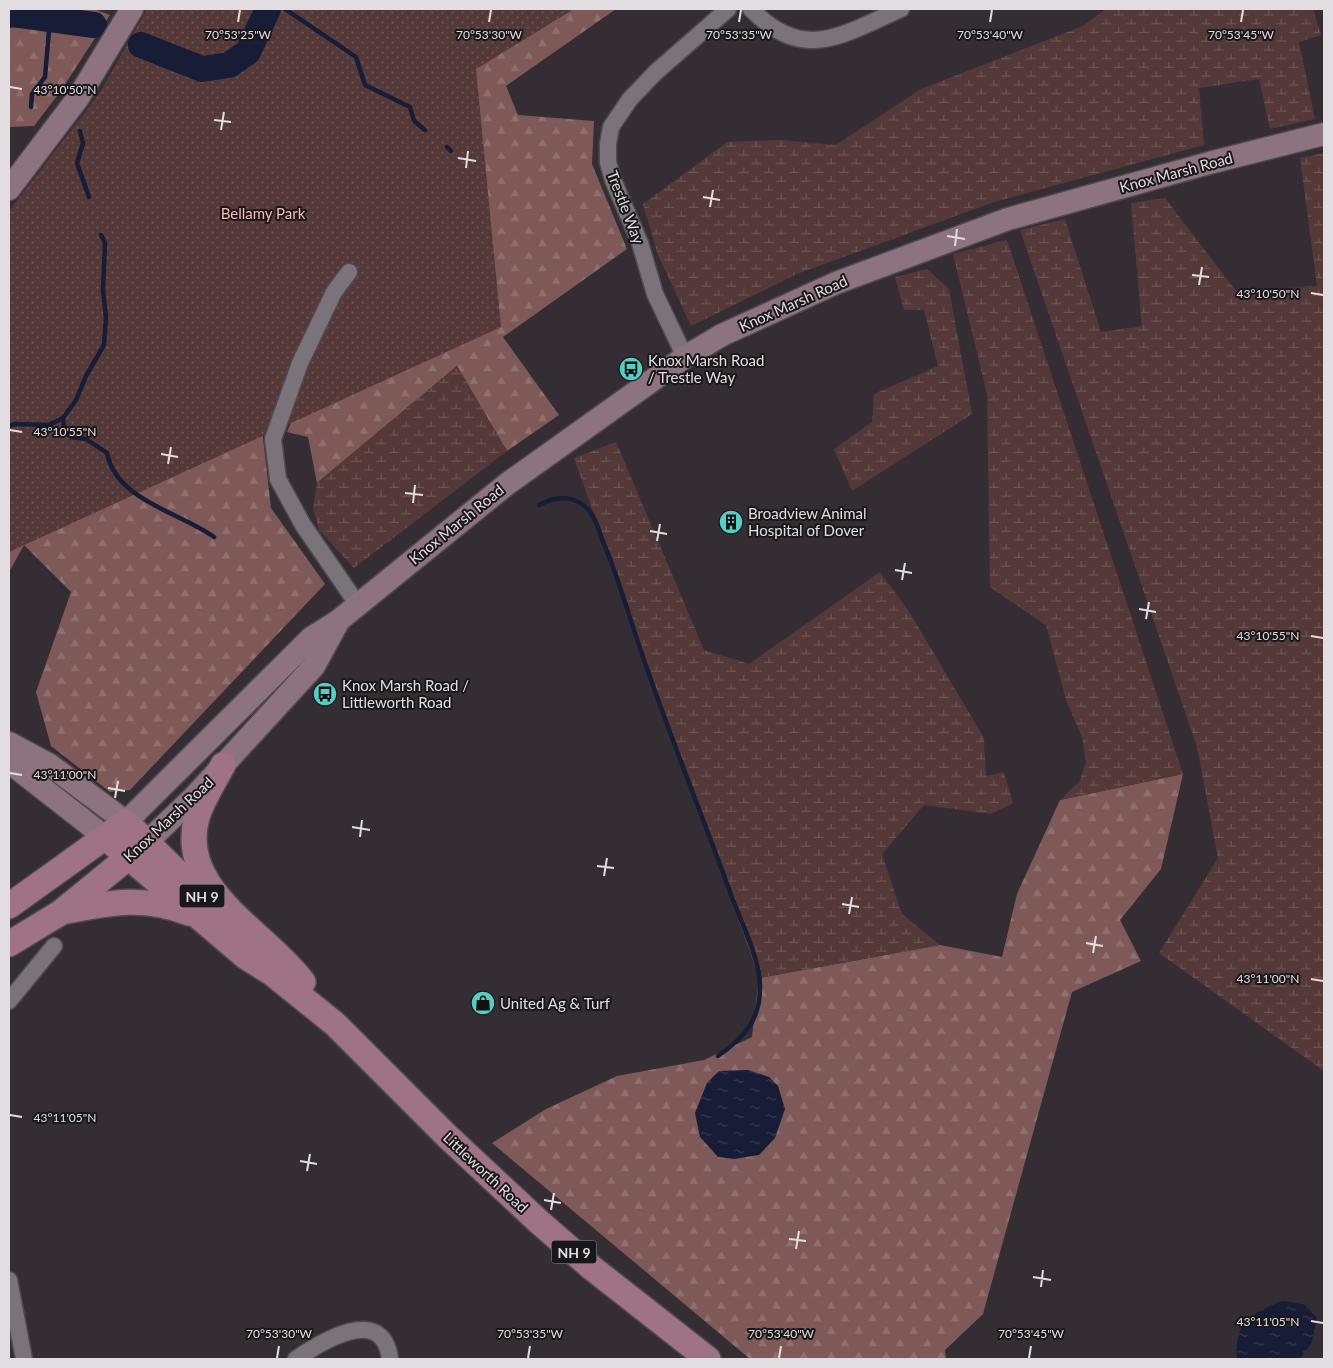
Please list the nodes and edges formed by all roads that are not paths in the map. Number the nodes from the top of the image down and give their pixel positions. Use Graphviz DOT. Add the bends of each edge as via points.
graph roads {
  1 [pos="132,9"];
  2 [pos="728,9"];
  3 [pos="751,9"];
  4 [pos="901,9"];
  5 [pos="1324,134"];
  6 [pos="9,189"];
  7 [pos="349,272"];
  8 [pos="685,357"];
  9 [pos="358,605"];
  10 [pos="338,621"];
  11 [pos="9,743"];
  12 [pos="9,762"];
  13 [pos="223,765"];
  14 [pos="126,822"];
  15 [pos="106,836"];
  16 [pos="139,849"];
  17 [pos="9,906"];
  18 [pos="60,913"];
  19 [pos="200,917"];
  20 [pos="9,944"];
  21 [pos="54,946"];
  22 [pos="273,974"];
  23 [pos="9,1001"];
  24 [pos="335,1024"];
  25 [pos="9,1280"];
  26 [pos="24,1359"];
  27 [pos="296,1359"];
  28 [pos="390,1359"];
  29 [pos="708,1359"];
  1 -- 6 [label="main road" via="78,98"];
  2 -- 8 [label="street, Trestle Way" via="630,99 611,127 608,144 613,180 640,243 654,294"];
  3 -- 4 [label="street" via="769,26 796,39 812,41 846,34"];
  5 -- 8 [label="main road, Knox Marsh Road" via="1101,192 973,231 836,282 722,335"];
  7 -- 9 [label="street" via="334,292 300,363 273,439 278,479 303,525"];
  8 -- 9 [label="main road, Knox Marsh Road" via="507,484"];
  9 -- 10 [label="main road, Knox Marsh Road"];
  10 -- 13 [label="main road, Knox Marsh Road" via="314,666"];
  10 -- 14 [label="main road, Knox Marsh Road" via="311,638 277,670 220,731"];
  11 -- 14 [label="main road" via="50,765"];
  12 -- 15 [label="main road"];
  13 -- 16 [label="main road, Knox Marsh Road"];
  13 -- 24 [label="main road" via="204,799 194,829 193,848 200,870 234,913 297,974"];
  14 -- 15 [label="main road, Knox Marsh Road"];
  14 -- 16 [label="main road, Littleworth Road / NH 9"];
  15 -- 16 [label="main road, Littleworth Road / NH 9"];
  15 -- 17 [label="main road, Knox Marsh Road"];
  16 -- 18 [label="main road, Knox Marsh Road"];
  16 -- 19 [label="main road, Littleworth Road / NH 9"];
  16 -- 22 [label="main road, Littleworth Road / NH 9" via="240,935"];
  18 -- 19 [label="main road, NH 9" via="111,902 135,902 158,903"];
  18 -- 20 [label="main road, Knox Marsh Road"];
  19 -- 22 [label="main road, Littleworth Road / NH 9" via="246,957"];
  21 -- 23 [label="street"];
  22 -- 24 [label="main road, Littleworth Road / NH 9"];
  24 -- 29 [label="main road, Littleworth Road / NH 9" via="538,1221"];
  25 -- 26 [label="street"];
  27 -- 28 [label="street" via="324,1340 344,1332 363,1330 382,1338"];
}
